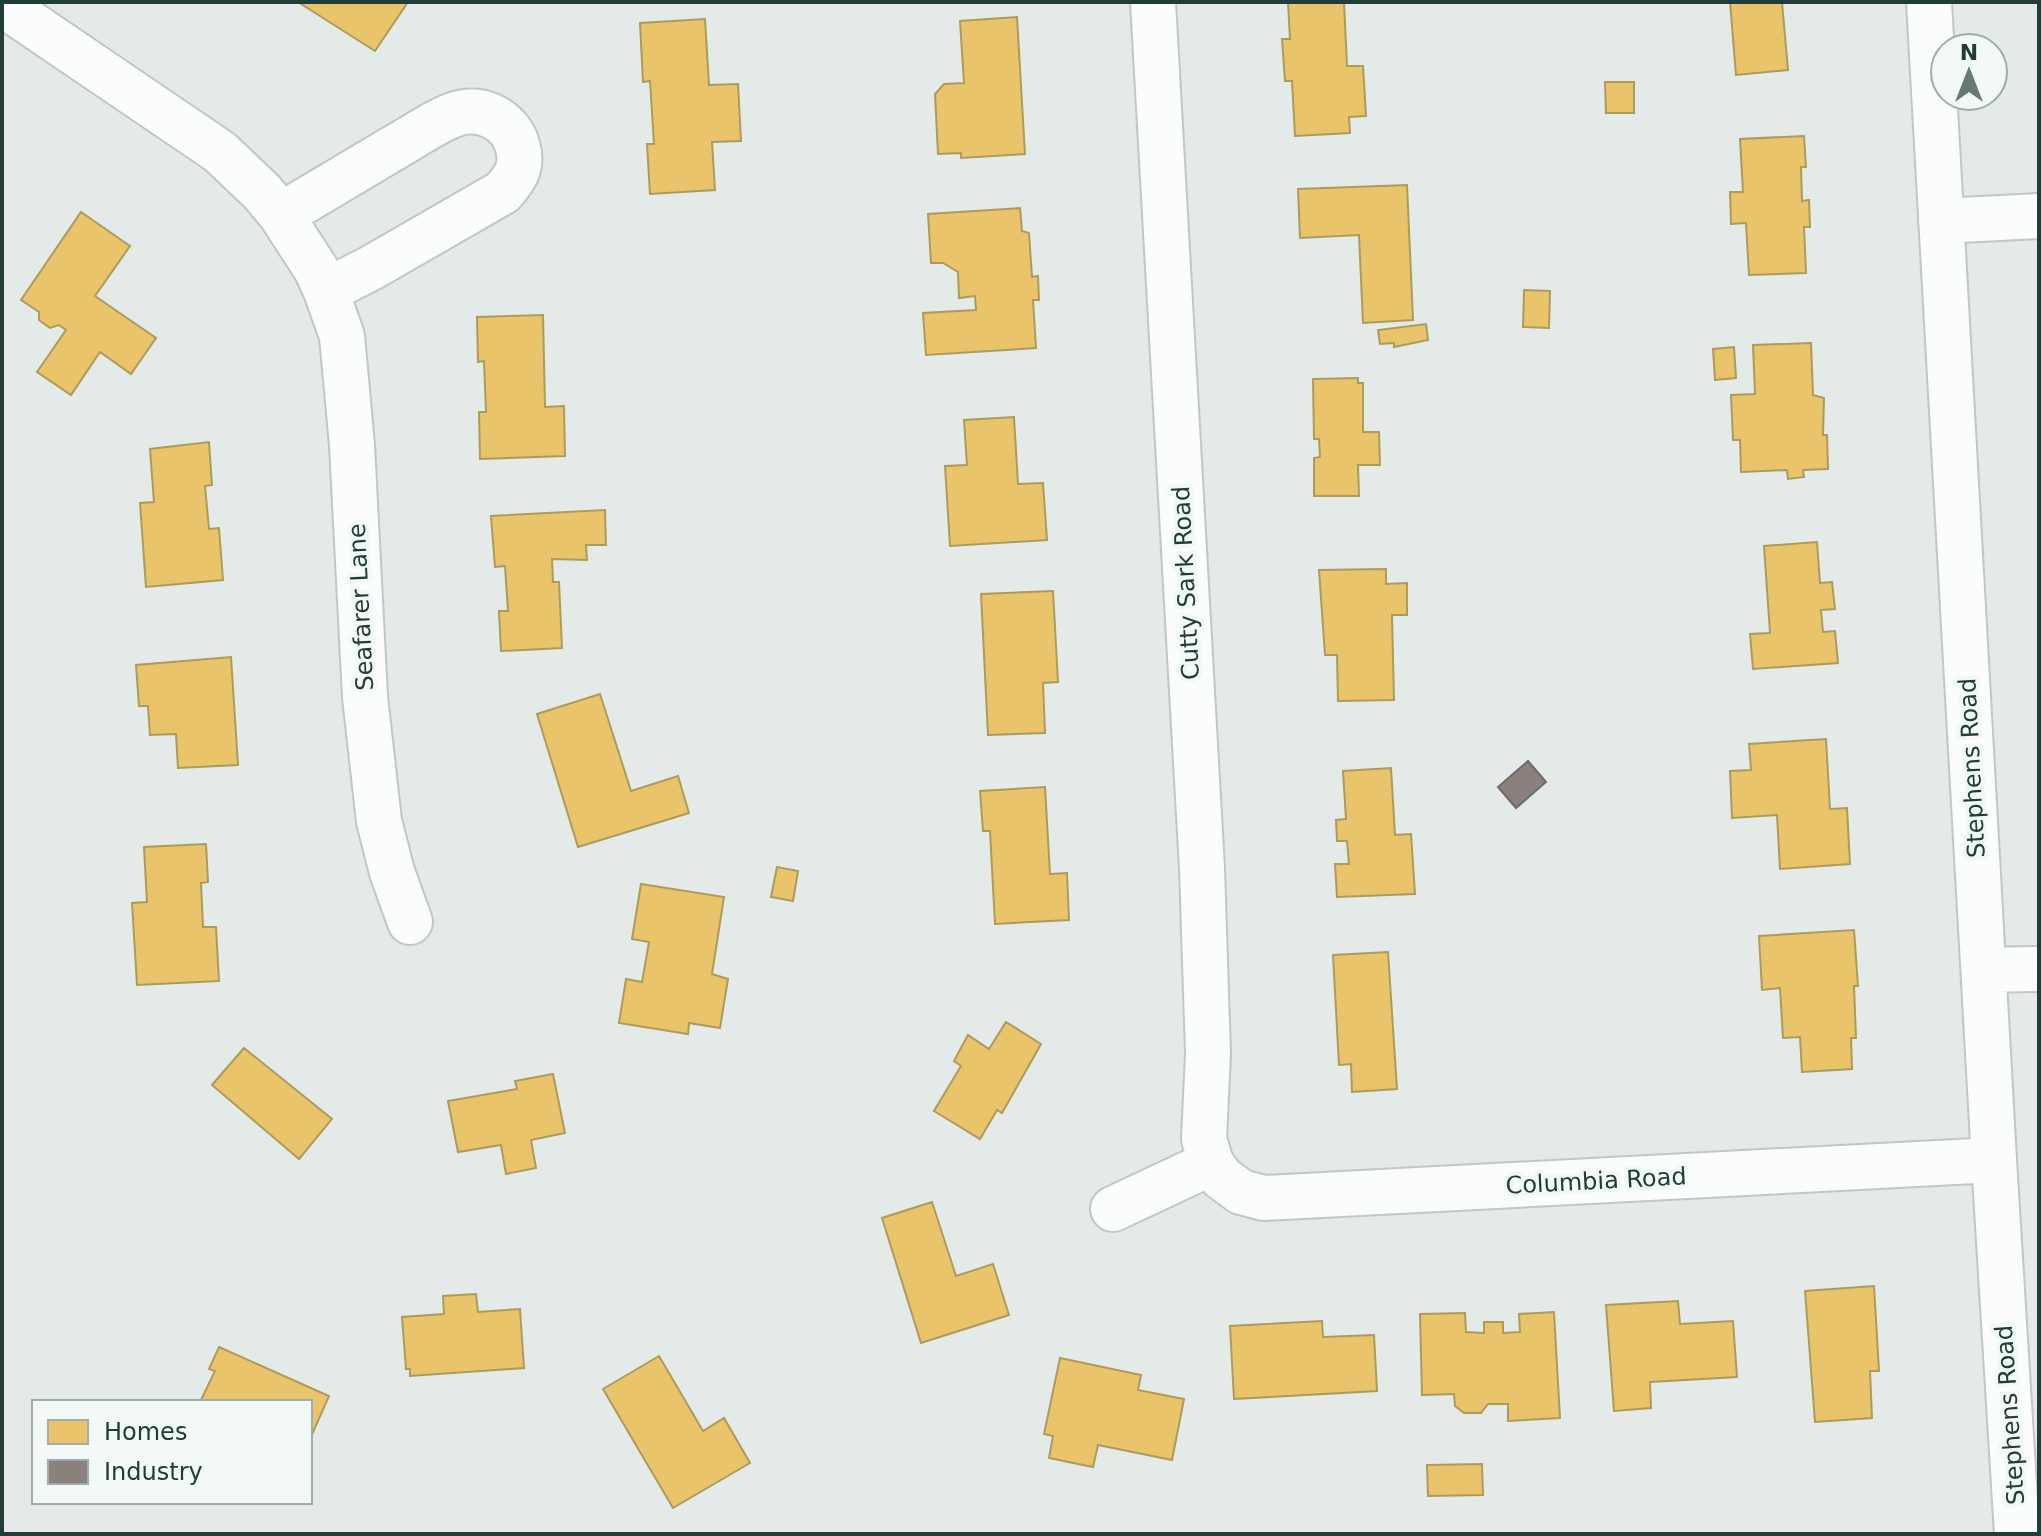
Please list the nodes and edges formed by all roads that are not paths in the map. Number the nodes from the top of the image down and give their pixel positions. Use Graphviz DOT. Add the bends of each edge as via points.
graph roads {
  1 [pos="1153,2"];
  2 [pos="1929,2"];
  3 [pos="2,4"];
  4 [pos="281,215"];
  5 [pos="2039,216"];
  6 [pos="1941,221"];
  7 [pos="326,291"];
  8 [pos="410,922"];
  9 [pos="2039,969"];
  10 [pos="1984,970"];
  11 [pos="1994,1160"];
  12 [pos="1211,1163"];
  13 [pos="1113,1209"];
  14 [pos="2017,1534"];
  1 -- 12 [label="street, Cutty Sark Road" via="1202,868 1208,1054 1204,1139"];
  2 -- 6 [label="street, Stephens Road"];
  3 -- 4 [label="street, Seafarer Lane" via="220,152"];
  4 -- 7 [label="street, Seafarer Lane"];
  4 -- 7 [label="street" via="457,113 477,111 509,129 518,147 519,168 503,192"];
  5 -- 6 [label="street"];
  6 -- 10 [label="street, Stephens Road"];
  7 -- 8 [label="street, Seafarer Lane" via="342,336 365,697 379,821"];
  9 -- 10 [label="street"];
  10 -- 11 [label="street, Stephens Road"];
  11 -- 12 [label="street, Columbia Road" via="1264,1198 1241,1192"];
  11 -- 14 [label="street, Stephens Road"];
  12 -- 13 [label="street"];
}
